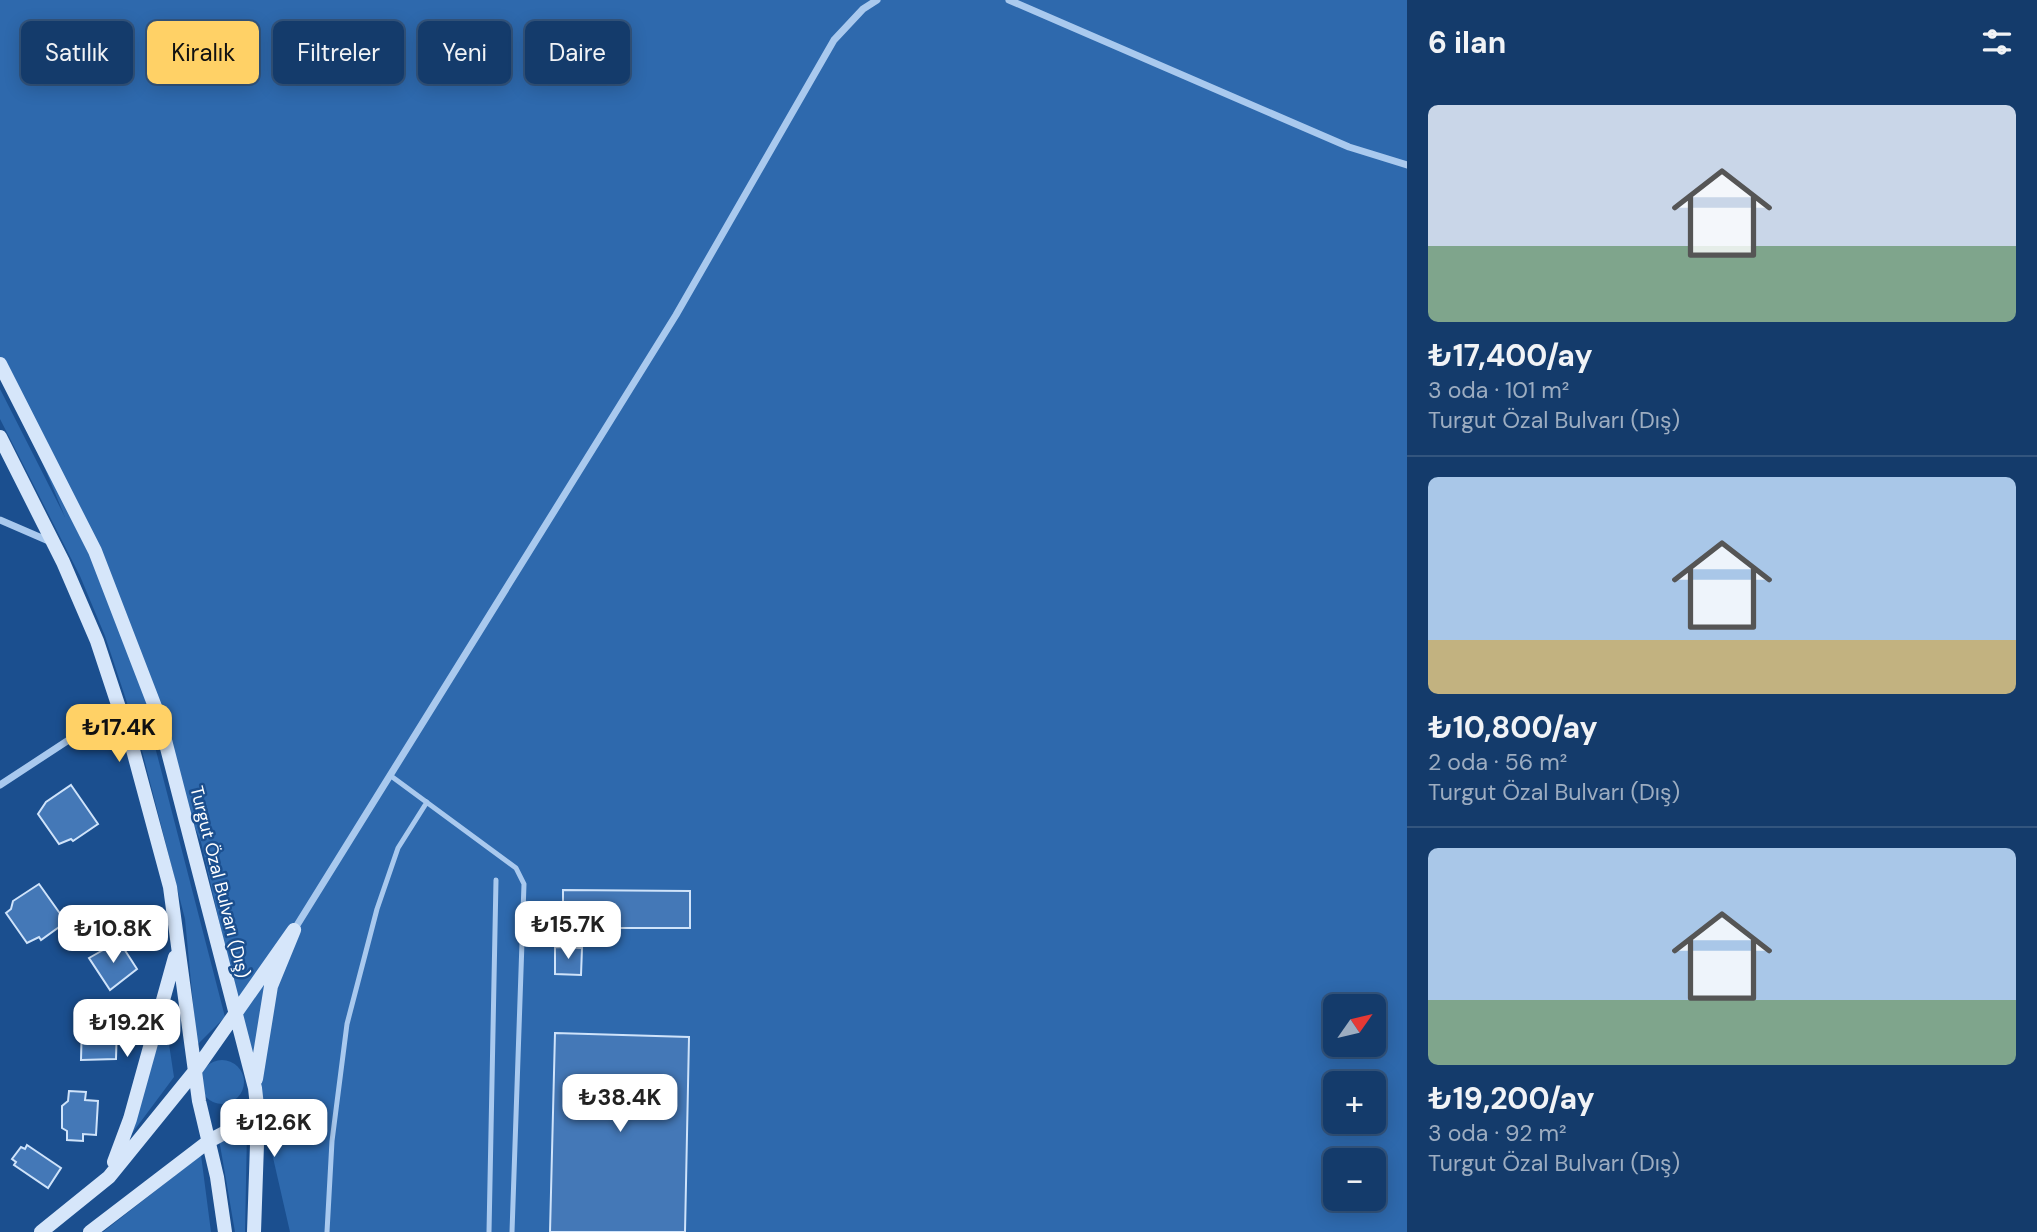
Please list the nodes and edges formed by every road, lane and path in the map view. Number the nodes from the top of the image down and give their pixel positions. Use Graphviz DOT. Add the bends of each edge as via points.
graph roads {
  1 [pos="877,0"];
  2 [pos="1009,0"];
  3 [pos="1407,165"];
  4 [pos="0,364"];
  5 [pos="0,437"];
  6 [pos="0,520"];
  7 [pos="54,543"];
  8 [pos="120,707"];
  9 [pos="391,776"];
  10 [pos="0,785"];
  11 [pos="427,802"];
  12 [pos="496,880"];
  13 [pos="294,930"];
  14 [pos="177,953"];
  15 [pos="235,1014"];
  16 [pos="195,1071"];
  17 [pos="255,1088"];
  18 [pos="258,1115"];
  19 [pos="209,1141"];
  20 [pos="109,1177"];
  21 [pos="41,1232"];
  22 [pos="90,1232"];
  23 [pos="225,1232"];
  24 [pos="254,1232"];
  25 [pos="327,1232"];
  26 [pos="489,1232"];
  27 [pos="512,1232"];
  1 -- 9 [label="street" via="834,40 676,315"];
  2 -- 3 [label="street" via="1349,147"];
  4 -- 15 [label="main road, Turgut Özal Bulvarı (Dış)" via="95,551 155,706"];
  5 -- 7 [label="main road"];
  6 -- 7 [label="street"];
  7 -- 8 [label="main road"];
  8 -- 10 [label="street"];
  8 -- 14 [label="main road" via="170,887"];
  9 -- 11 [label="lane"];
  9 -- 13 [label="street"];
  11 -- 25 [label="lane" via="398,848 347,1024 332,1140"];
  11 -- 27 [label="lane" via="516,868 524,884"];
  12 -- 26 [label="lane"];
  13 -- 15 [label="main road"];
  13 -- 17 [label="main road" via="271,986"];
  14 -- 16 [label="main road"];
  14 -- 20 [label="main road"];
  15 -- 16 [label="main road"];
  15 -- 17 [label="main road, Turgut Özal Bulvarı (Dış)"];
  16 -- 19 [label="main road"];
  16 -- 20 [label="main road"];
  17 -- 18 [label="main road, Turgut Özal Bulvarı (Dış)"];
  18 -- 19 [label="main road"];
  18 -- 24 [label="main road, Turgut Özal Bulvarı (Dış)"];
  19 -- 22 [label="main road"];
  19 -- 23 [label="main road"];
  20 -- 21 [label="main road"];
}
